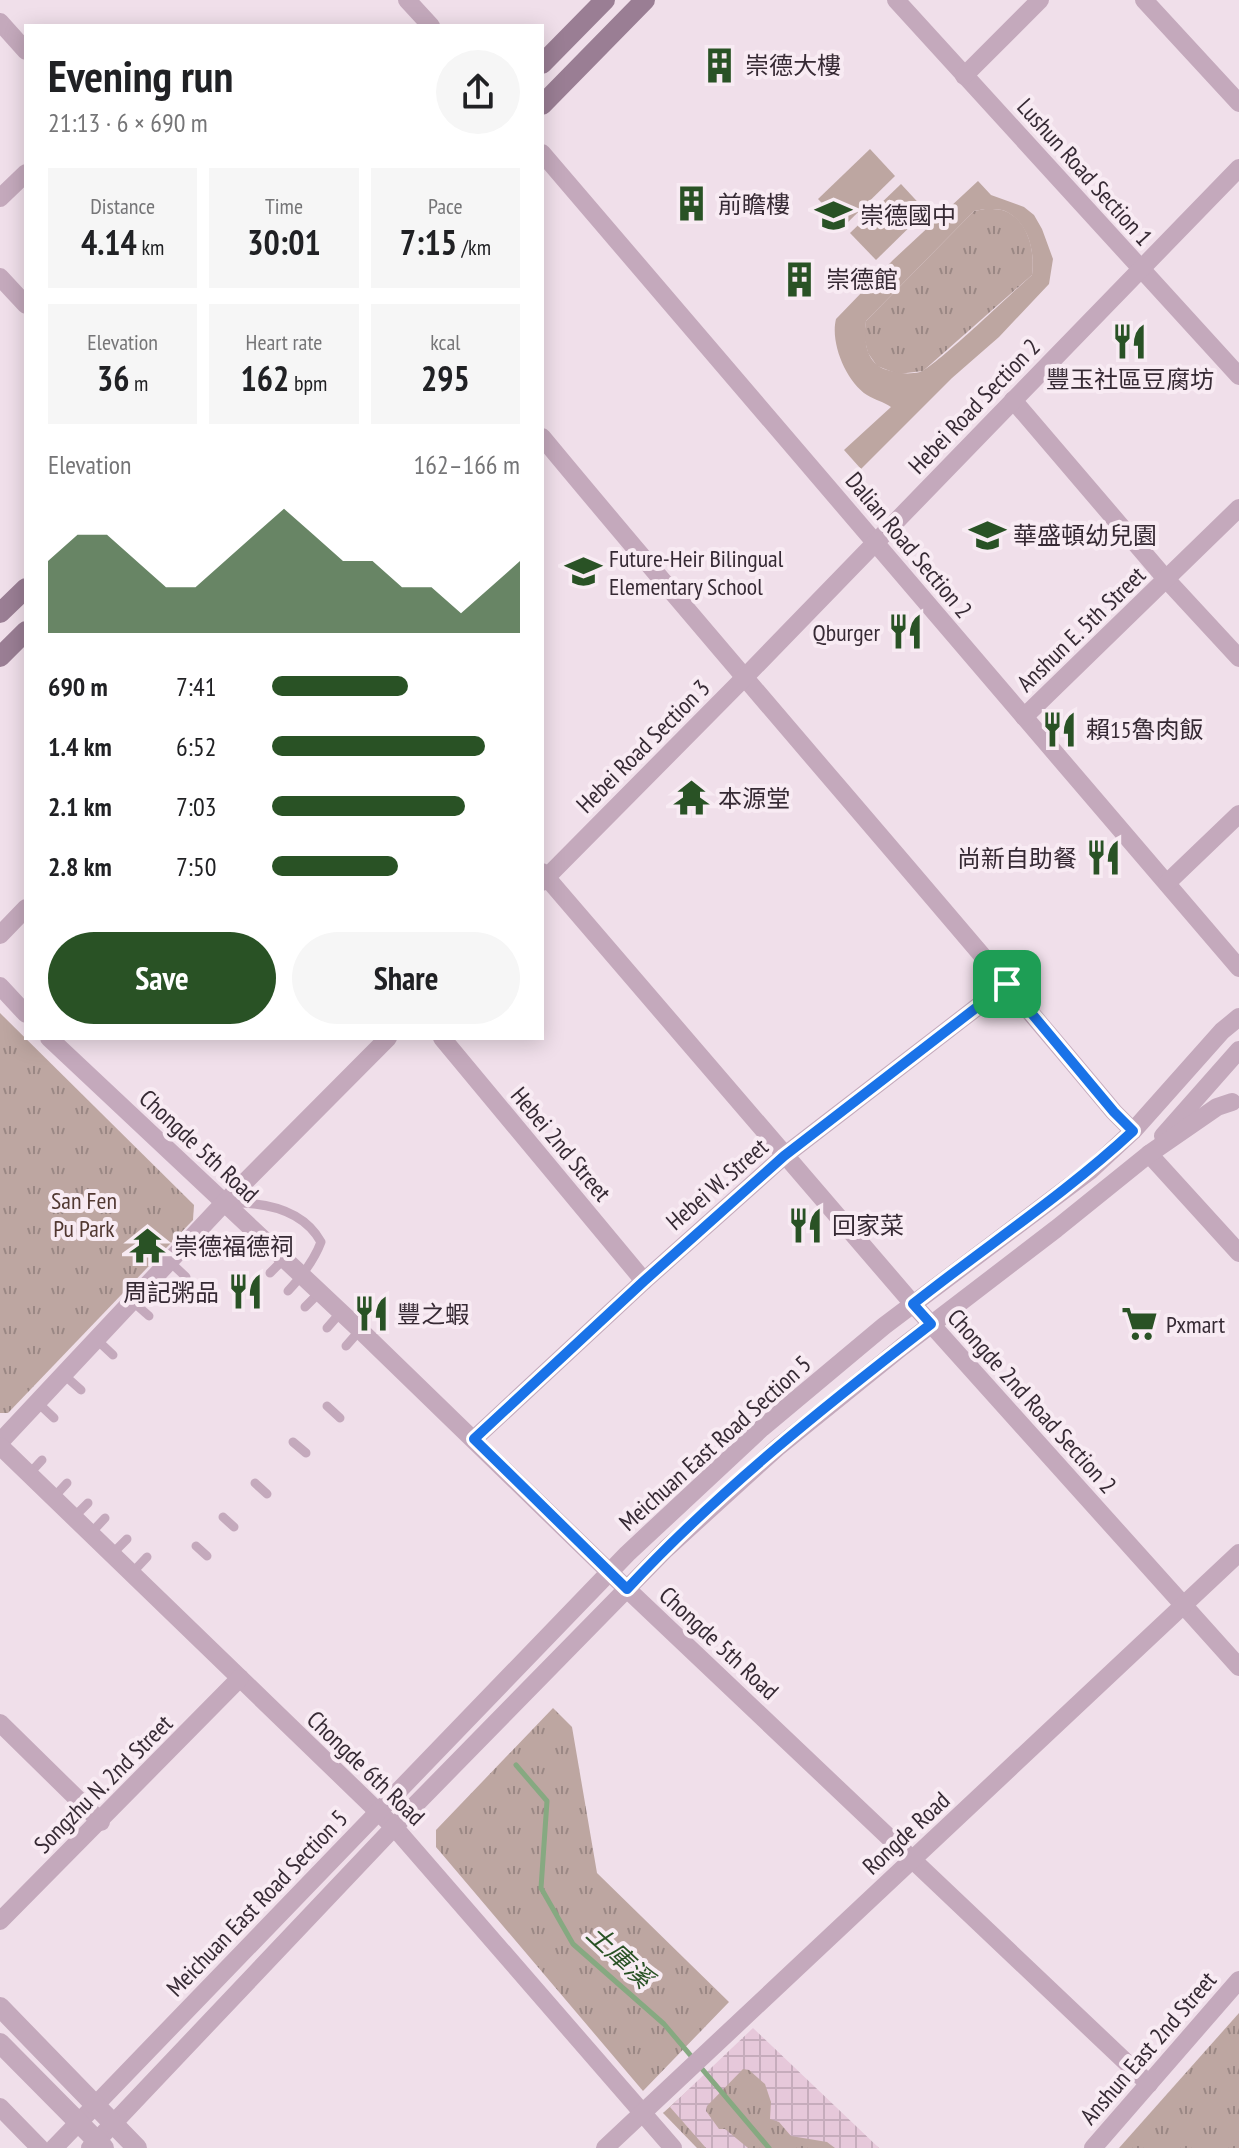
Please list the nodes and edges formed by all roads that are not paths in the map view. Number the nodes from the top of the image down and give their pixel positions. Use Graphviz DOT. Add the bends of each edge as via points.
graph roads {
  1 [pos="407,0"];
  2 [pos="645,0"];
  3 [pos="896,0"];
  4 [pos="1144,0"];
  5 [pos="599,2"];
  6 [pos="1033,3"];
  7 [pos="0,22"];
  8 [pos="429,24"];
  9 [pos="24,49"];
  10 [pos="544,62"];
  11 [pos="964,76"];
  12 [pos="544,103"];
  13 [pos="1239,103"];
  14 [pos="544,155"];
  15 [pos="1239,168"];
  16 [pos="24,175"];
  17 [pos="0,198"];
  18 [pos="1141,269"];
  19 [pos="0,277"];
  20 [pos="24,303"];
  21 [pos="1239,376"];
  22 [pos="1013,400"];
  23 [pos="544,439"];
  24 [pos="1239,508"];
  25 [pos="875,543"];
  26 [pos="1166,579"];
  27 [pos="24,590"];
  28 [pos="0,613"];
  29 [pos="24,633"];
  30 [pos="0,657"];
  31 [pos="1239,658"];
  32 [pos="744,678"];
  33 [pos="1024,717"];
  34 [pos="1239,814"];
  35 [pos="544,877"];
  36 [pos="1167,883"];
  37 [pos="24,910"];
  38 [pos="0,935"];
  39 [pos="1239,968"];
  40 [pos="1007,984"];
  41 [pos="0,986"];
  42 [pos="24,1012"];
  43 [pos="1239,1017"];
  44 [pos="51,1040"];
  45 [pos="386,1040"];
  46 [pos="444,1040"];
  47 [pos="1239,1050"];
  48 [pos="1232,1102"];
  49 [pos="1133,1131"];
  50 [pos="1149,1154"];
  51 [pos="784,1156"];
  52 [pos="224,1203"];
  53 [pos="257,1234"];
  54 [pos="244,1248"];
  55 [pos="1239,1253"];
  56 [pos="284,1259"];
  57 [pos="169,1261"];
  58 [pos="270,1273"];
  59 [pos="302,1276"];
  60 [pos="186,1277"];
  61 [pos="644,1281"];
  62 [pos="288,1291"];
  63 [pos="320,1292"];
  64 [pos="132,1301"];
  65 [pos="913,1304"];
  66 [pos="305,1307"];
  67 [pos="341,1312"];
  68 [pos="149,1316"];
  69 [pos="931,1324"];
  70 [pos="327,1328"];
  71 [pos="360,1330"];
  72 [pos="96,1339"];
  73 [pos="346,1346"];
  74 [pos="113,1355"];
  75 [pos="63,1374"];
  76 [pos="81,1390"];
  77 [pos="37,1402"];
  78 [pos="327,1406"];
  79 [pos="54,1418"];
  80 [pos="340,1418"];
  81 [pos="474,1439"];
  82 [pos="293,1442"];
  83 [pos="0,1444"];
  84 [pos="306,1453"];
  85 [pos="67,1483"];
  86 [pos="255,1483"];
  87 [pos="267,1494"];
  88 [pos="54,1497"];
  89 [pos="88,1503"];
  90 [pos="74,1517"];
  91 [pos="223,1517"];
  92 [pos="105,1518"];
  93 [pos="234,1527"];
  94 [pos="91,1533"];
  95 [pos="127,1539"];
  96 [pos="196,1546"];
  97 [pos="1239,1553"];
  98 [pos="112,1554"];
  99 [pos="207,1556"];
  100 [pos="147,1557"];
  101 [pos="132,1573"];
  102 [pos="610,1573"];
  103 [pos="627,1589"];
  104 [pos="1182,1605"];
  105 [pos="1239,1667"];
  106 [pos="240,1678"];
  107 [pos="0,1723"];
  108 [pos="378,1813"];
  109 [pos="101,1822"];
  110 [pos="395,1828"];
  111 [pos="913,1860"];
  112 [pos="0,1921"];
  113 [pos="1239,1980"];
  114 [pos="0,2007"];
  115 [pos="0,2043"];
  116 [pos="1149,2084"];
  117 [pos="95,2105"];
  118 [pos="0,2107"];
  119 [pos="643,2113"];
  120 [pos="79,2122"];
  121 [pos="114,2124"];
  122 [pos="97,2145"];
  123 [pos="40,2148"];
  124 [pos="54,2148"];
  125 [pos="137,2148"];
  126 [pos="605,2148"];
  127 [pos="673,2148"];
  128 [pos="1093,2148"];
  1 -- 8 [label="street"];
  2 -- 12 [label="main road"];
  3 -- 11 [label="street, Lushun Road Section 1"];
  4 -- 13 [label="street"];
  5 -- 10 [label="main road"];
  6 -- 11 [label="street"];
  7 -- 9 [label="street"];
  11 -- 18 [label="street, Lushun Road Section 1"];
  14 -- 25 [label="street, Dalian Road Section 2"];
  15 -- 18 [label="street, Hebei Road Section 2"];
  16 -- 17 [label="street"];
  18 -- 21 [label="street, Lushun Road Section 1"];
  18 -- 22 [label="street, Hebei Road Section 2"];
  19 -- 20 [label="street"];
  22 -- 25 [label="street, Hebei Road Section 2"];
  22 -- 26 [label="street"];
  23 -- 32 [label="street"];
  24 -- 26 [label="street, Anshun E. 5th Street"];
  25 -- 32 [label="street, Hebei Road Section 2"];
  25 -- 33 [label="street, Dalian Road Section 2"];
  26 -- 31 [label="street"];
  26 -- 33 [label="street, Anshun E. 5th Street"];
  27 -- 28 [label="main road"];
  29 -- 30 [label="main road"];
  32 -- 35 [label="street, Hebei Road Section 3"];
  32 -- 40 [label="street"];
  33 -- 36 [label="street, Dalian Road Section 2"];
  34 -- 36 [label="street"];
  35 -- 51 [label="street, Chongde 2nd Road Section 2"];
  36 -- 39 [label="street, Dalian Road Section 2"];
  37 -- 38 [label="street"];
  40 -- 49 [label="street"];
  40 -- 51 [label="street, Hebei W. Street"];
  41 -- 42 [label="street"];
  43 -- 49 [label="street, Meichuan East Road Section 5"];
  44 -- 52 [label="street, Chongde 5th Road"];
  45 -- 52 [label="street"];
  46 -- 61 [label="street, Hebei 2nd Street"];
  47 -- 50 [label="street, Meichuan East Road Section 5"];
  48 -- 50 [label="street, Meichuan East Road Section 5"];
  49 -- 65 [label="street, Meichuan East Road Section 5" via="1048,1204"];
  50 -- 55 [label="street"];
  50 -- 69 [label="street, Meichuan East Road Section 5"];
  51 -- 61 [label="street, Hebei W. Street"];
  51 -- 65 [label="street, Chongde 2nd Road Section 2"];
  52 -- 53 [label="street, Chongde 5th Road"];
  52 -- 57 [label="street"];
  52 -- 59 [label="lane" via="252,1202 292,1212 315,1231 321,1242"];
  53 -- 54 [label="lane"];
  53 -- 56 [label="street, Chongde 5th Road"];
  56 -- 58 [label="lane"];
  56 -- 59 [label="street, Chongde 5th Road"];
  57 -- 60 [label="lane"];
  57 -- 64 [label="street"];
  59 -- 62 [label="lane"];
  59 -- 63 [label="street, Chongde 5th Road"];
  61 -- 81 [label="street, Hebei W. Street"];
  63 -- 66 [label="lane"];
  63 -- 67 [label="street, Chongde 5th Road"];
  64 -- 68 [label="lane"];
  64 -- 72 [label="street"];
  65 -- 69 [label="street, Chongde 2nd Road Section 2"];
  65 -- 102 [label="street, Meichuan East Road Section 5" via="762,1428"];
  67 -- 70 [label="lane"];
  67 -- 71 [label="street, Chongde 5th Road"];
  69 -- 103 [label="street, Meichuan East Road Section 5" via="777,1448"];
  69 -- 104 [label="street, Chongde 2nd Road Section 2"];
  71 -- 73 [label="lane"];
  71 -- 81 [label="street, Chongde 5th Road"];
  72 -- 74 [label="lane"];
  72 -- 75 [label="street"];
  75 -- 76 [label="lane"];
  75 -- 77 [label="street"];
  77 -- 79 [label="lane"];
  77 -- 83 [label="street"];
  78 -- 80 [label="lane"];
  81 -- 102 [label="street, Chongde 5th Road"];
  82 -- 84 [label="lane"];
  83 -- 88 [label="street, Chongde 6th Road" via="36,1467"];
  85 -- 88 [label="lane"];
  86 -- 87 [label="lane"];
  88 -- 90 [label="street, Chongde 6th Road"];
  89 -- 90 [label="lane"];
  90 -- 94 [label="street, Chongde 6th Road"];
  91 -- 93 [label="lane"];
  92 -- 94 [label="lane"];
  94 -- 98 [label="street, Chongde 6th Road"];
  95 -- 98 [label="lane"];
  96 -- 99 [label="lane"];
  97 -- 104 [label="street, Rongde Road"];
  98 -- 101 [label="street, Chongde 6th Road"];
  100 -- 101 [label="lane"];
  101 -- 106 [label="street, Chongde 6th Road"];
  102 -- 103 [label="street, Chongde 5th Road"];
  102 -- 108 [label="street, Meichuan East Road Section 5"];
  103 -- 110 [label="street, Meichuan East Road Section 5"];
  103 -- 111 [label="street, Chongde 5th Road"];
  104 -- 105 [label="street, Chongde 2nd Road Section 2"];
  104 -- 111 [label="street, Rongde Road"];
  106 -- 108 [label="street, Chongde 6th Road"];
  106 -- 109 [label="street, Songzhu N. 2nd Street"];
  107 -- 109 [label="street"];
  108 -- 110 [label="street, Chongde 6th Road"];
  108 -- 117 [label="street, Meichuan East Road Section 5"];
  109 -- 112 [label="street, Songzhu N. 2nd Street"];
  110 -- 119 [label="street, Chongde 6th Road"];
  110 -- 121 [label="street, Meichuan East Road Section 5"];
  111 -- 116 [label="street, Chongde 5th Road"];
  111 -- 119 [label="street, Rongde Road"];
  113 -- 116 [label="street, Anshun East 2nd Street"];
  114 -- 117 [label="street"];
  115 -- 120 [label="street"];
  116 -- 128 [label="street, Anshun East 2nd Street"];
  117 -- 120 [label="street, Meichuan East Road Section 5"];
  117 -- 121 [label="street"];
  118 -- 123 [label="street"];
  119 -- 126 [label="street, Rongde Road"];
  119 -- 127 [label="street, Chongde 6th Road"];
  120 -- 122 [label="street"];
  120 -- 124 [label="street, Meichuan East Road Section 5"];
  121 -- 122 [label="street, Meichuan East Road Section 5"];
  121 -- 125 [label="street"];
}
